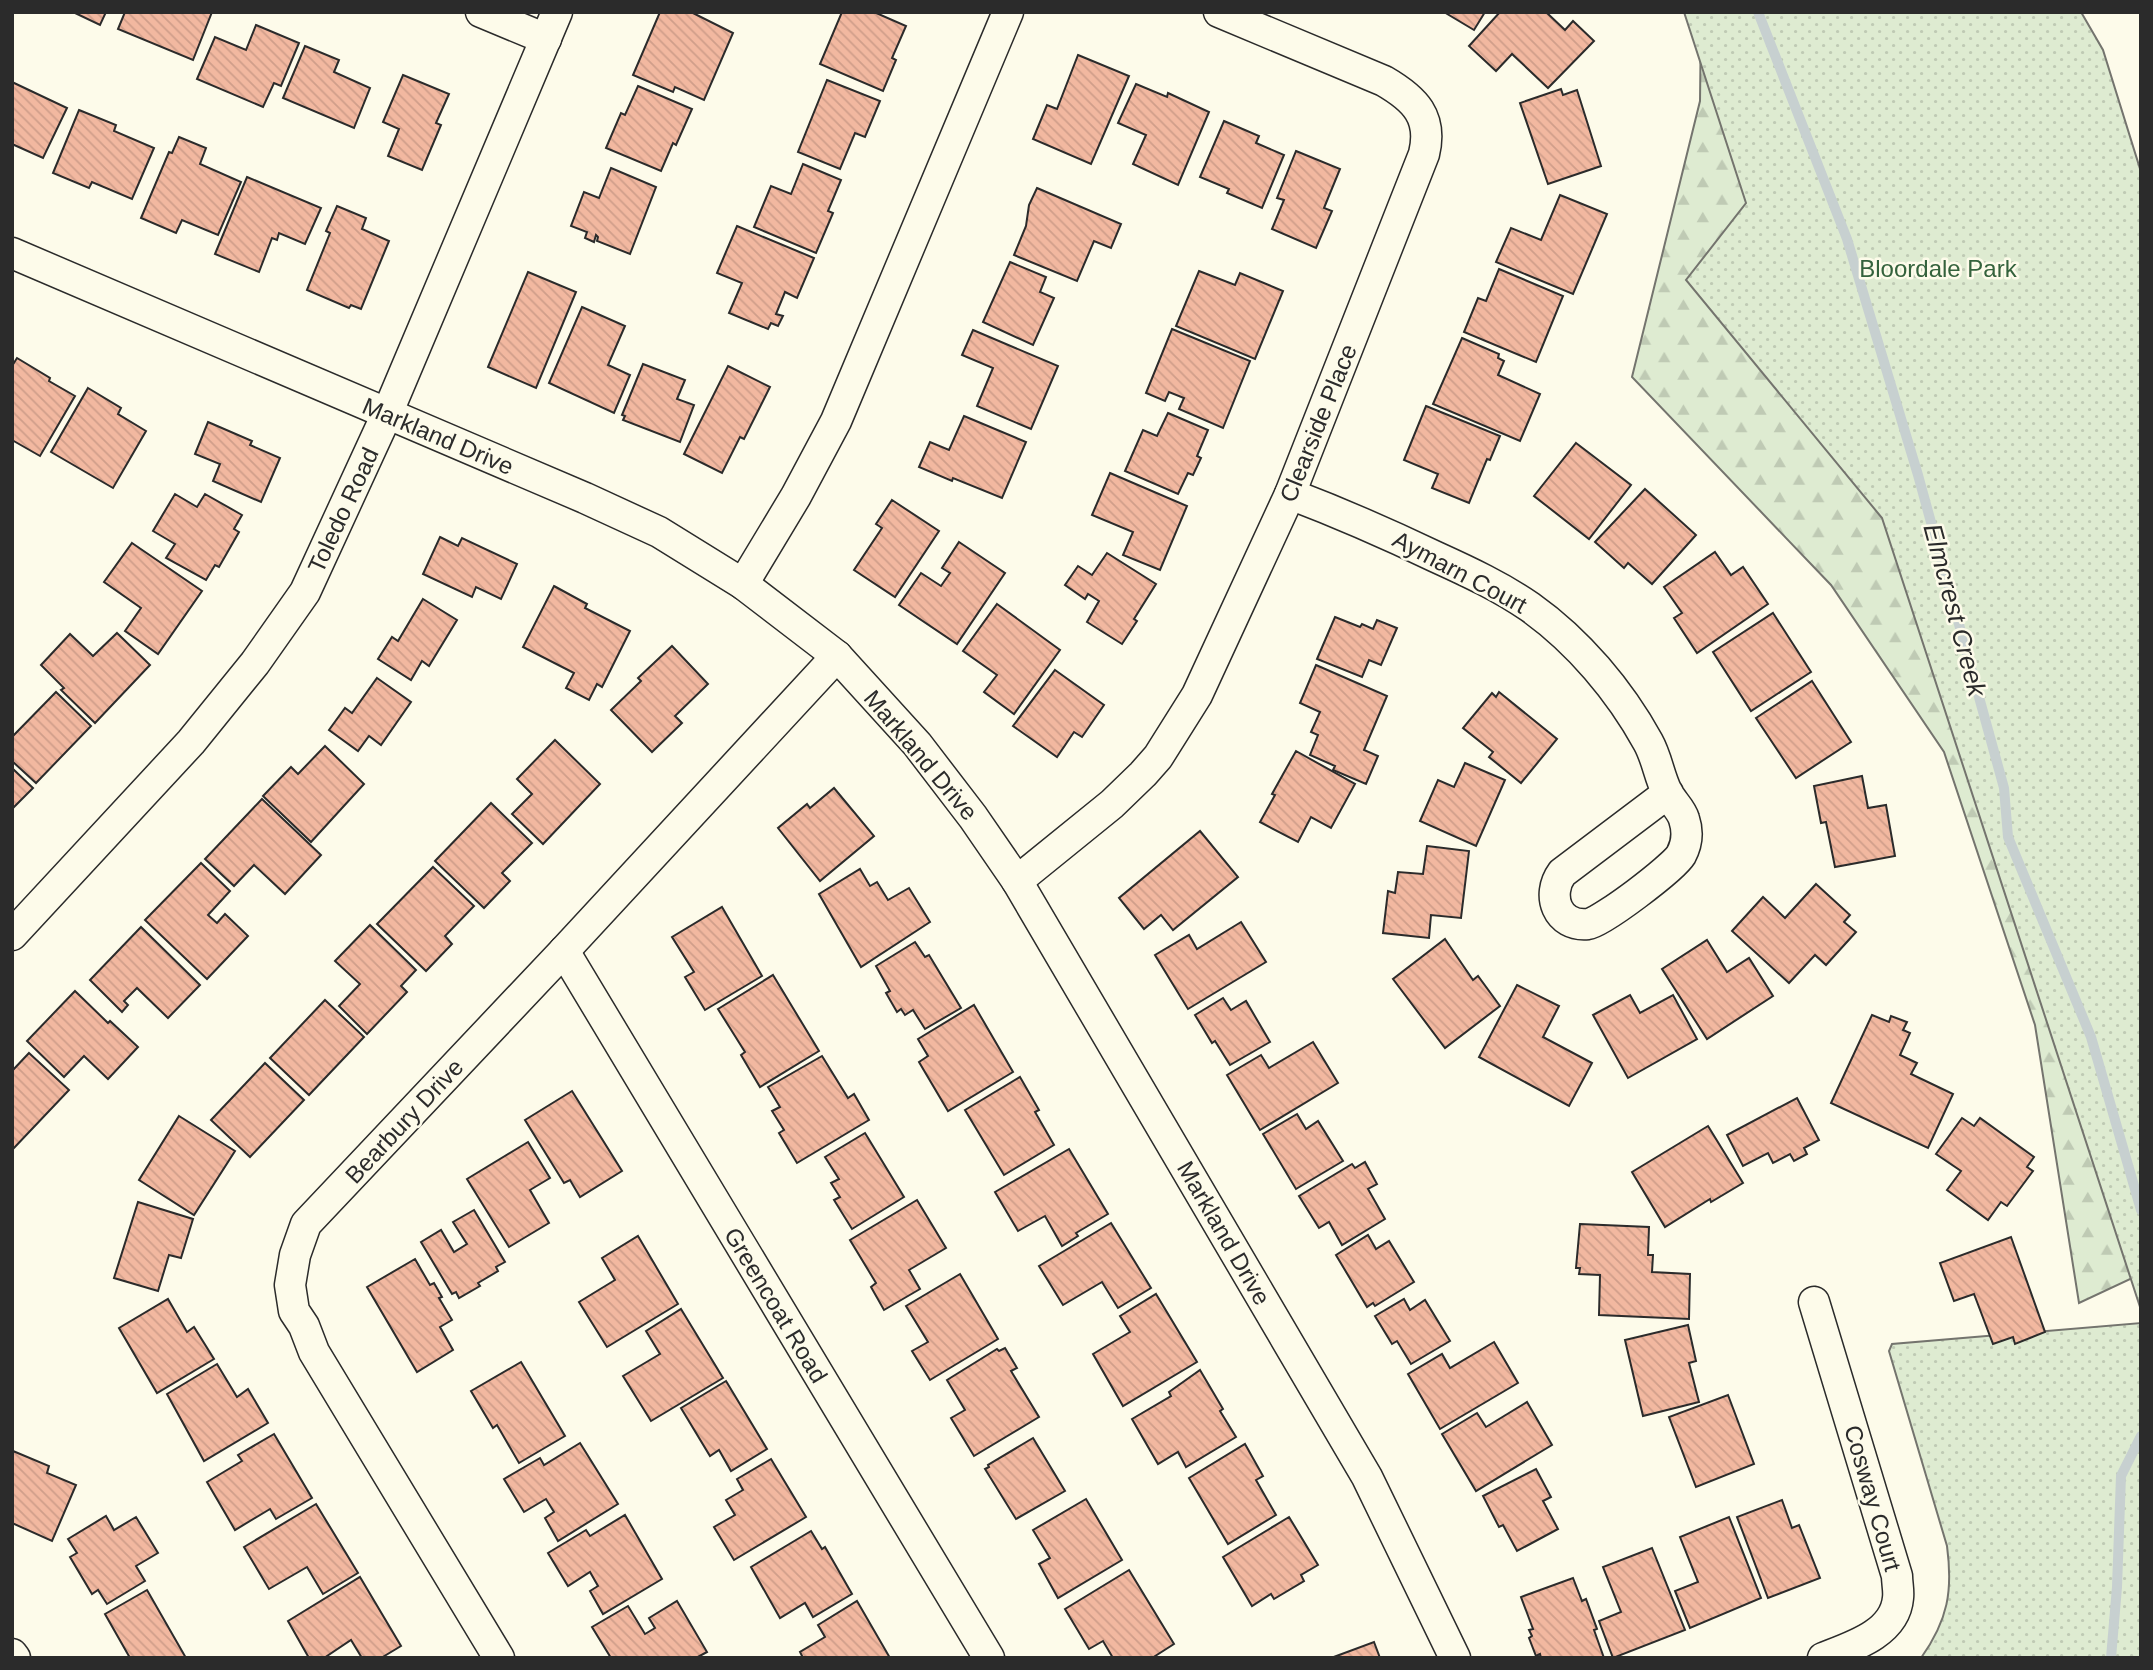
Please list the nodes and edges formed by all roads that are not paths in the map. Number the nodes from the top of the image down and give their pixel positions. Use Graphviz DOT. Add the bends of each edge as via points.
graph roads {
  1 [pos="481,12"];
  2 [pos="1008,12"];
  3 [pos="1219,12"];
  4 [pos="552,26"];
  5 [pos="12,253"];
  6 [pos="387,415"];
  7 [pos="1290,494"];
  8 [pos="743,584"];
  9 [pos="836,656"];
  10 [pos="1668,793"];
  11 [pos="1017,881"];
  12 [pos="12,935"];
  13 [pos="564,951"];
  14 [pos="1814,1302"];
  15 [pos="499,1658"];
  16 [pos="989,1658"];
  17 [pos="1455,1658"];
  18 [pos="1823,1658"];
  1 -- 4 [label="street"];
  2 -- 8 [label="street" via="836,421"];
  3 -- 7 [label="street, Clearside Place" via="1384,81 1413,102 1425,126 1426,145 1419,170"];
  4 -- 6 [label="street, Toledo Road"];
  5 -- 6 [label="street, Markland Drive"];
  6 -- 8 [label="street, Markland Drive" via="659,532"];
  6 -- 12 [label="street, Toledo Road" via="304,592 255,663 191,742"];
  7 -- 10 [label="street, Aymarn Court" via="1479,577 1555,627 1620,698 1650,744"];
  7 -- 11 [label="street, Clearside Place" via="1196,695 1158,757 1112,804"];
  8 -- 9 [label="street, Markland Drive"];
  9 -- 11 [label="street, Markland Drive" via="917,744"];
  9 -- 13 [label="street, Bearbury Drive"];
  10 -- 10 [label="street, Aymarn Court" via="1562,873 1553,895 1564,917 1579,924 1595,922 1677,861 1687,829"];
  11 -- 17 [label="street, Markland Drive" via="1367,1477"];
  13 -- 15 [label="street, Bearbury Drive" via="306,1224 290,1285 294,1311 314,1352"];
  13 -- 16 [label="street, Greencoat Road"];
  14 -- 18 [label="street, Cosway Court" via="1897,1576 1898,1601 1889,1623"];
}
